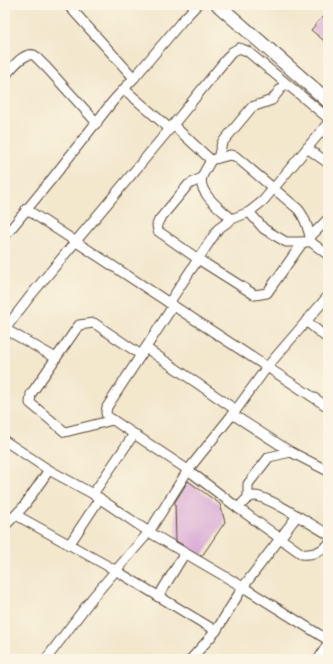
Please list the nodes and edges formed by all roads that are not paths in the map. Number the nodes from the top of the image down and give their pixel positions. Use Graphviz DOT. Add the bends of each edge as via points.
graph roads {
  1 [pos="68,5"];
  2 [pos="197,5"];
  3 [pos="218,5"];
  4 [pos="5,76"];
  5 [pos="134,78"];
  6 [pos="285,83"];
  7 [pos="124,89"];
  8 [pos="328,101"];
  9 [pos="328,118"];
  10 [pos="96,122"];
  11 [pos="328,123"];
  12 [pos="172,127"];
  13 [pos="307,148"];
  14 [pos="214,159"];
  15 [pos="328,163"];
  16 [pos="201,178"];
  17 [pos="273,189"];
  18 [pos="26,209"];
  19 [pos="249,212"];
  20 [pos="232,219"];
  21 [pos="328,219"];
  22 [pos="5,236"];
  23 [pos="308,241"];
  24 [pos="76,242"];
  25 [pos="328,255"];
  26 [pos="198,259"];
  27 [pos="328,296"];
  28 [pos="171,304"];
  29 [pos="9,317"];
  30 [pos="306,321"];
  31 [pos="5,329"];
  32 [pos="328,339"];
  33 [pos="143,352"];
  34 [pos="56,358"];
  35 [pos="266,367"];
  36 [pos="328,407"];
  37 [pos="234,412"];
  38 [pos="113,420"];
  39 [pos="134,434"];
  40 [pos="5,441"];
  41 [pos="291,452"];
  42 [pos="49,470"];
  43 [pos="188,470"];
  44 [pos="328,471"];
  45 [pos="96,496"];
  46 [pos="248,498"];
  47 [pos="238,508"];
  48 [pos="11,515"];
  49 [pos="297,516"];
  50 [pos="5,526"];
  51 [pos="149,532"];
  52 [pos="328,534"];
  53 [pos="280,539"];
  54 [pos="69,545"];
  55 [pos="328,545"];
  56 [pos="185,553"];
  57 [pos="115,570"];
  58 [pos="243,587"];
  59 [pos="158,597"];
  60 [pos="216,631"];
  61 [pos="328,640"];
  62 [pos="328,647"];
  63 [pos="46,659"];
  64 [pos="191,659"];
  65 [pos="321,659"];
  1 -- 5 [label="street"];
  2 -- 5 [label="street"];
  3 -- 8 [label="street"];
  4 -- 10 [label="street" via="26,55 34,55"];
  5 -- 7 [label="street"];
  6 -- 9 [label="street"];
  6 -- 12 [label="street" via="247,51 239,48 232,52"];
  6 -- 14 [label="street" via="272,100 252,107 222,143"];
  7 -- 10 [label="street"];
  7 -- 12 [label="street"];
  10 -- 18 [label="street"];
  11 -- 13 [label="street"];
  12 -- 14 [label="street"];
  12 -- 24 [label="street"];
  13 -- 15 [label="street"];
  13 -- 17 [label="street"];
  14 -- 16 [label="street"];
  14 -- 17 [label="street" via="235,156"];
  16 -- 20 [label="street" via="202,188 210,199"];
  16 -- 26 [label="street" via="188,184 157,225 158,231"];
  17 -- 19 [label="street"];
  17 -- 23 [label="street" via="302,214 309,231"];
  18 -- 22 [label="street"];
  18 -- 24 [label="street"];
  19 -- 20 [label="street"];
  19 -- 23 [label="street" via="264,229 286,242"];
  20 -- 26 [label="street" via="218,229"];
  21 -- 23 [label="street"];
  23 -- 25 [label="street"];
  23 -- 26 [label="street" via="267,293 255,295"];
  24 -- 28 [label="street"];
  24 -- 29 [label="street"];
  26 -- 28 [label="street"];
  27 -- 30 [label="street"];
  28 -- 33 [label="street"];
  28 -- 35 [label="street"];
  29 -- 31 [label="street"];
  30 -- 32 [label="street"];
  30 -- 35 [label="street"];
  31 -- 34 [label="street"];
  33 -- 34 [label="street" via="94,323 79,325"];
  33 -- 37 [label="street"];
  33 -- 38 [label="street" via="107,407 106,414"];
  34 -- 38 [label="street" via="31,394 30,403 64,432"];
  35 -- 36 [label="street"];
  35 -- 37 [label="street"];
  37 -- 41 [label="street"];
  37 -- 43 [label="street"];
  38 -- 39 [label="street"];
  39 -- 43 [label="street"];
  39 -- 45 [label="street"];
  40 -- 42 [label="street"];
  41 -- 44 [label="street"];
  41 -- 46 [label="street" via="269,457 248,484"];
  42 -- 45 [label="street"];
  42 -- 48 [label="street" via="24,506"];
  43 -- 47 [label="street"];
  43 -- 51 [label="street"];
  45 -- 51 [label="street"];
  45 -- 54 [label="street"];
  46 -- 47 [label="street"];
  46 -- 49 [label="street" via="256,496 269,500"];
  47 -- 53 [label="street"];
  48 -- 50 [label="street"];
  48 -- 54 [label="street"];
  49 -- 52 [label="street"];
  49 -- 53 [label="street"];
  51 -- 56 [label="street"];
  51 -- 57 [label="street"];
  53 -- 55 [label="street" via="302,554 312,555"];
  53 -- 58 [label="street"];
  54 -- 57 [label="street"];
  56 -- 58 [label="street"];
  56 -- 59 [label="street"];
  57 -- 59 [label="street"];
  57 -- 63 [label="street"];
  58 -- 60 [label="street"];
  58 -- 61 [label="street"];
  59 -- 60 [label="street"];
  60 -- 64 [label="street"];
  62 -- 65 [label="street"];
}
